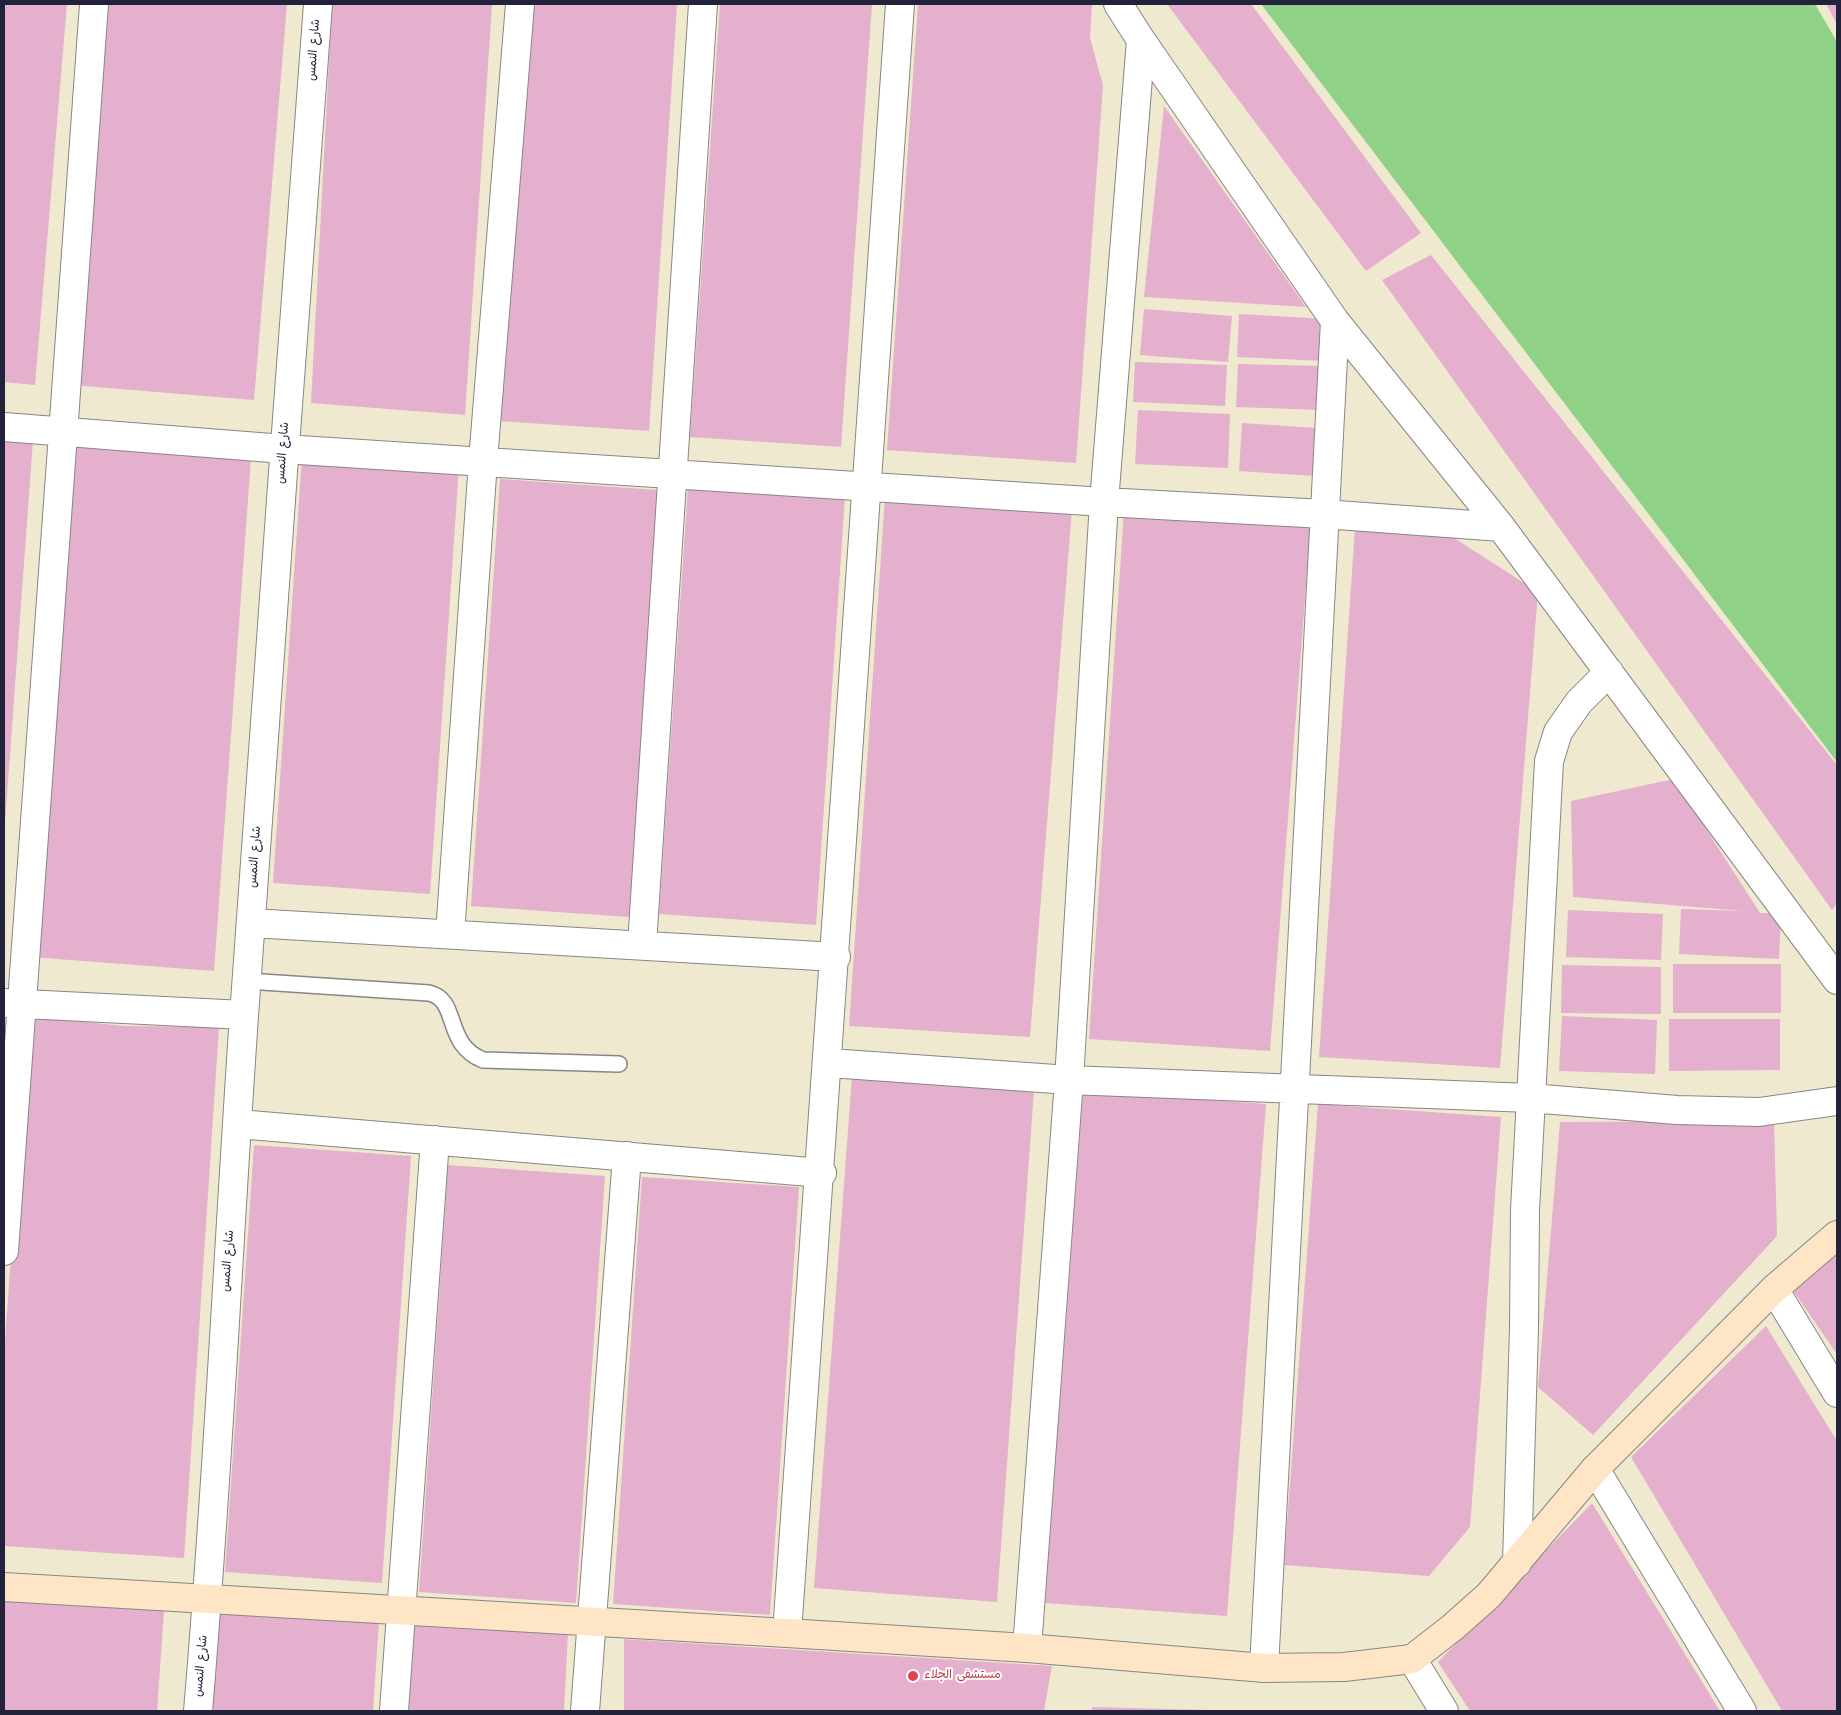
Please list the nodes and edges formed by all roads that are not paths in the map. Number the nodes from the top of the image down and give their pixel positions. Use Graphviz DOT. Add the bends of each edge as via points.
graph roads {
  1 [pos="94,4"];
  2 [pos="318,4"];
  3 [pos="520,4"];
  4 [pos="703,4"];
  5 [pos="900,4"];
  6 [pos="1118,4"];
  7 [pos="1141,40"];
  8 [pos="1335,321"];
  9 [pos="4,427"];
  10 [pos="63,432"];
  11 [pos="284,449"];
  12 [pos="483,461"];
  13 [pos="674,474"];
  14 [pos="870,486"];
  15 [pos="1104,502"];
  16 [pos="1324,514"];
  17 [pos="1501,527"];
  18 [pos="1609,672"];
  19 [pos="251,923"];
  20 [pos="450,934"];
  21 [pos="642,945"];
  22 [pos="836,957"];
  23 [pos="1837,980"];
  24 [pos="247,981"];
  25 [pos="13,1003"];
  26 [pos="244,1015"];
  27 [pos="830,1063"];
  28 [pos="619,1064"];
  29 [pos="1069,1080"];
  30 [pos="1295,1087"];
  31 [pos="1530,1098"];
  32 [pos="1837,1100"];
  33 [pos="238,1124"];
  34 [pos="435,1140"];
  35 [pos="627,1156"];
  36 [pos="822,1173"];
  37 [pos="1837,1235"];
  38 [pos="4,1251"];
  39 [pos="1774,1289"];
  40 [pos="1837,1393"];
  41 [pos="1595,1469"];
  42 [pos="1517,1563"];
  43 [pos="4,1587"];
  44 [pos="207,1600"];
  45 [pos="402,1612"];
  46 [pos="591,1622"];
  47 [pos="788,1633"];
  48 [pos="1027,1648"];
  49 [pos="1412,1659"];
  50 [pos="1264,1668"];
  51 [pos="198,1711"];
  52 [pos="394,1711"];
  53 [pos="586,1711"];
  54 [pos="1444,1711"];
  55 [pos="1742,1711"];
  1 -- 10 [label="street"];
  2 -- 11 [label="street, شارع النمس"];
  3 -- 12 [label="street"];
  4 -- 13 [label="street"];
  5 -- 14 [label="street"];
  6 -- 7 [label="street"];
  7 -- 8 [label="street"];
  7 -- 15 [label="street"];
  8 -- 16 [label="street"];
  8 -- 17 [label="street"];
  9 -- 10 [label="street"];
  10 -- 11 [label="street"];
  10 -- 25 [label="street"];
  11 -- 12 [label="street"];
  11 -- 19 [label="street, شارع النمس"];
  12 -- 13 [label="street"];
  12 -- 20 [label="street"];
  13 -- 14 [label="street"];
  13 -- 21 [label="street"];
  14 -- 15 [label="street"];
  14 -- 22 [label="street"];
  15 -- 16 [label="street"];
  15 -- 29 [label="street"];
  16 -- 17 [label="street"];
  16 -- 30 [label="street"];
  17 -- 18 [label="street"];
  18 -- 23 [label="street"];
  18 -- 31 [label="street" via="1579,702 1558,732 1549,761"];
  19 -- 20 [label="street"];
  19 -- 24 [label="street, شارع النمس"];
  20 -- 21 [label="street"];
  21 -- 22 [label="street"];
  22 -- 27 [label="street"];
  24 -- 26 [label="street, شارع النمس"];
  24 -- 28 [label="lane" via="429,993 446,1003 460,1043 472,1056 483,1060"];
  25 -- 26 [label="street"];
  25 -- 38 [label="street"];
  26 -- 33 [label="street, شارع النمس"];
  27 -- 29 [label="street"];
  27 -- 36 [label="street"];
  29 -- 30 [label="street"];
  29 -- 48 [label="street"];
  30 -- 31 [label="street"];
  30 -- 50 [label="street"];
  31 -- 32 [label="street" via="1677,1110 1759,1112"];
  31 -- 42 [label="street"];
  33 -- 34 [label="street"];
  33 -- 44 [label="street, شارع النمس"];
  34 -- 35 [label="street"];
  34 -- 45 [label="street"];
  35 -- 36 [label="street"];
  35 -- 46 [label="street"];
  36 -- 47 [label="street"];
  37 -- 39 [label="street"];
  39 -- 40 [label="street"];
  39 -- 41 [label="street"];
  41 -- 42 [label="street"];
  41 -- 55 [label="street"];
  42 -- 49 [label="street" via="1453,1628"];
  43 -- 44 [label="street"];
  44 -- 45 [label="street"];
  44 -- 51 [label="street, شارع النمس"];
  45 -- 46 [label="street"];
  45 -- 52 [label="street"];
  46 -- 47 [label="street"];
  46 -- 53 [label="street"];
  47 -- 48 [label="street"];
  48 -- 50 [label="street"];
  49 -- 50 [label="street" via="1344,1667"];
  49 -- 54 [label="street"];
}
